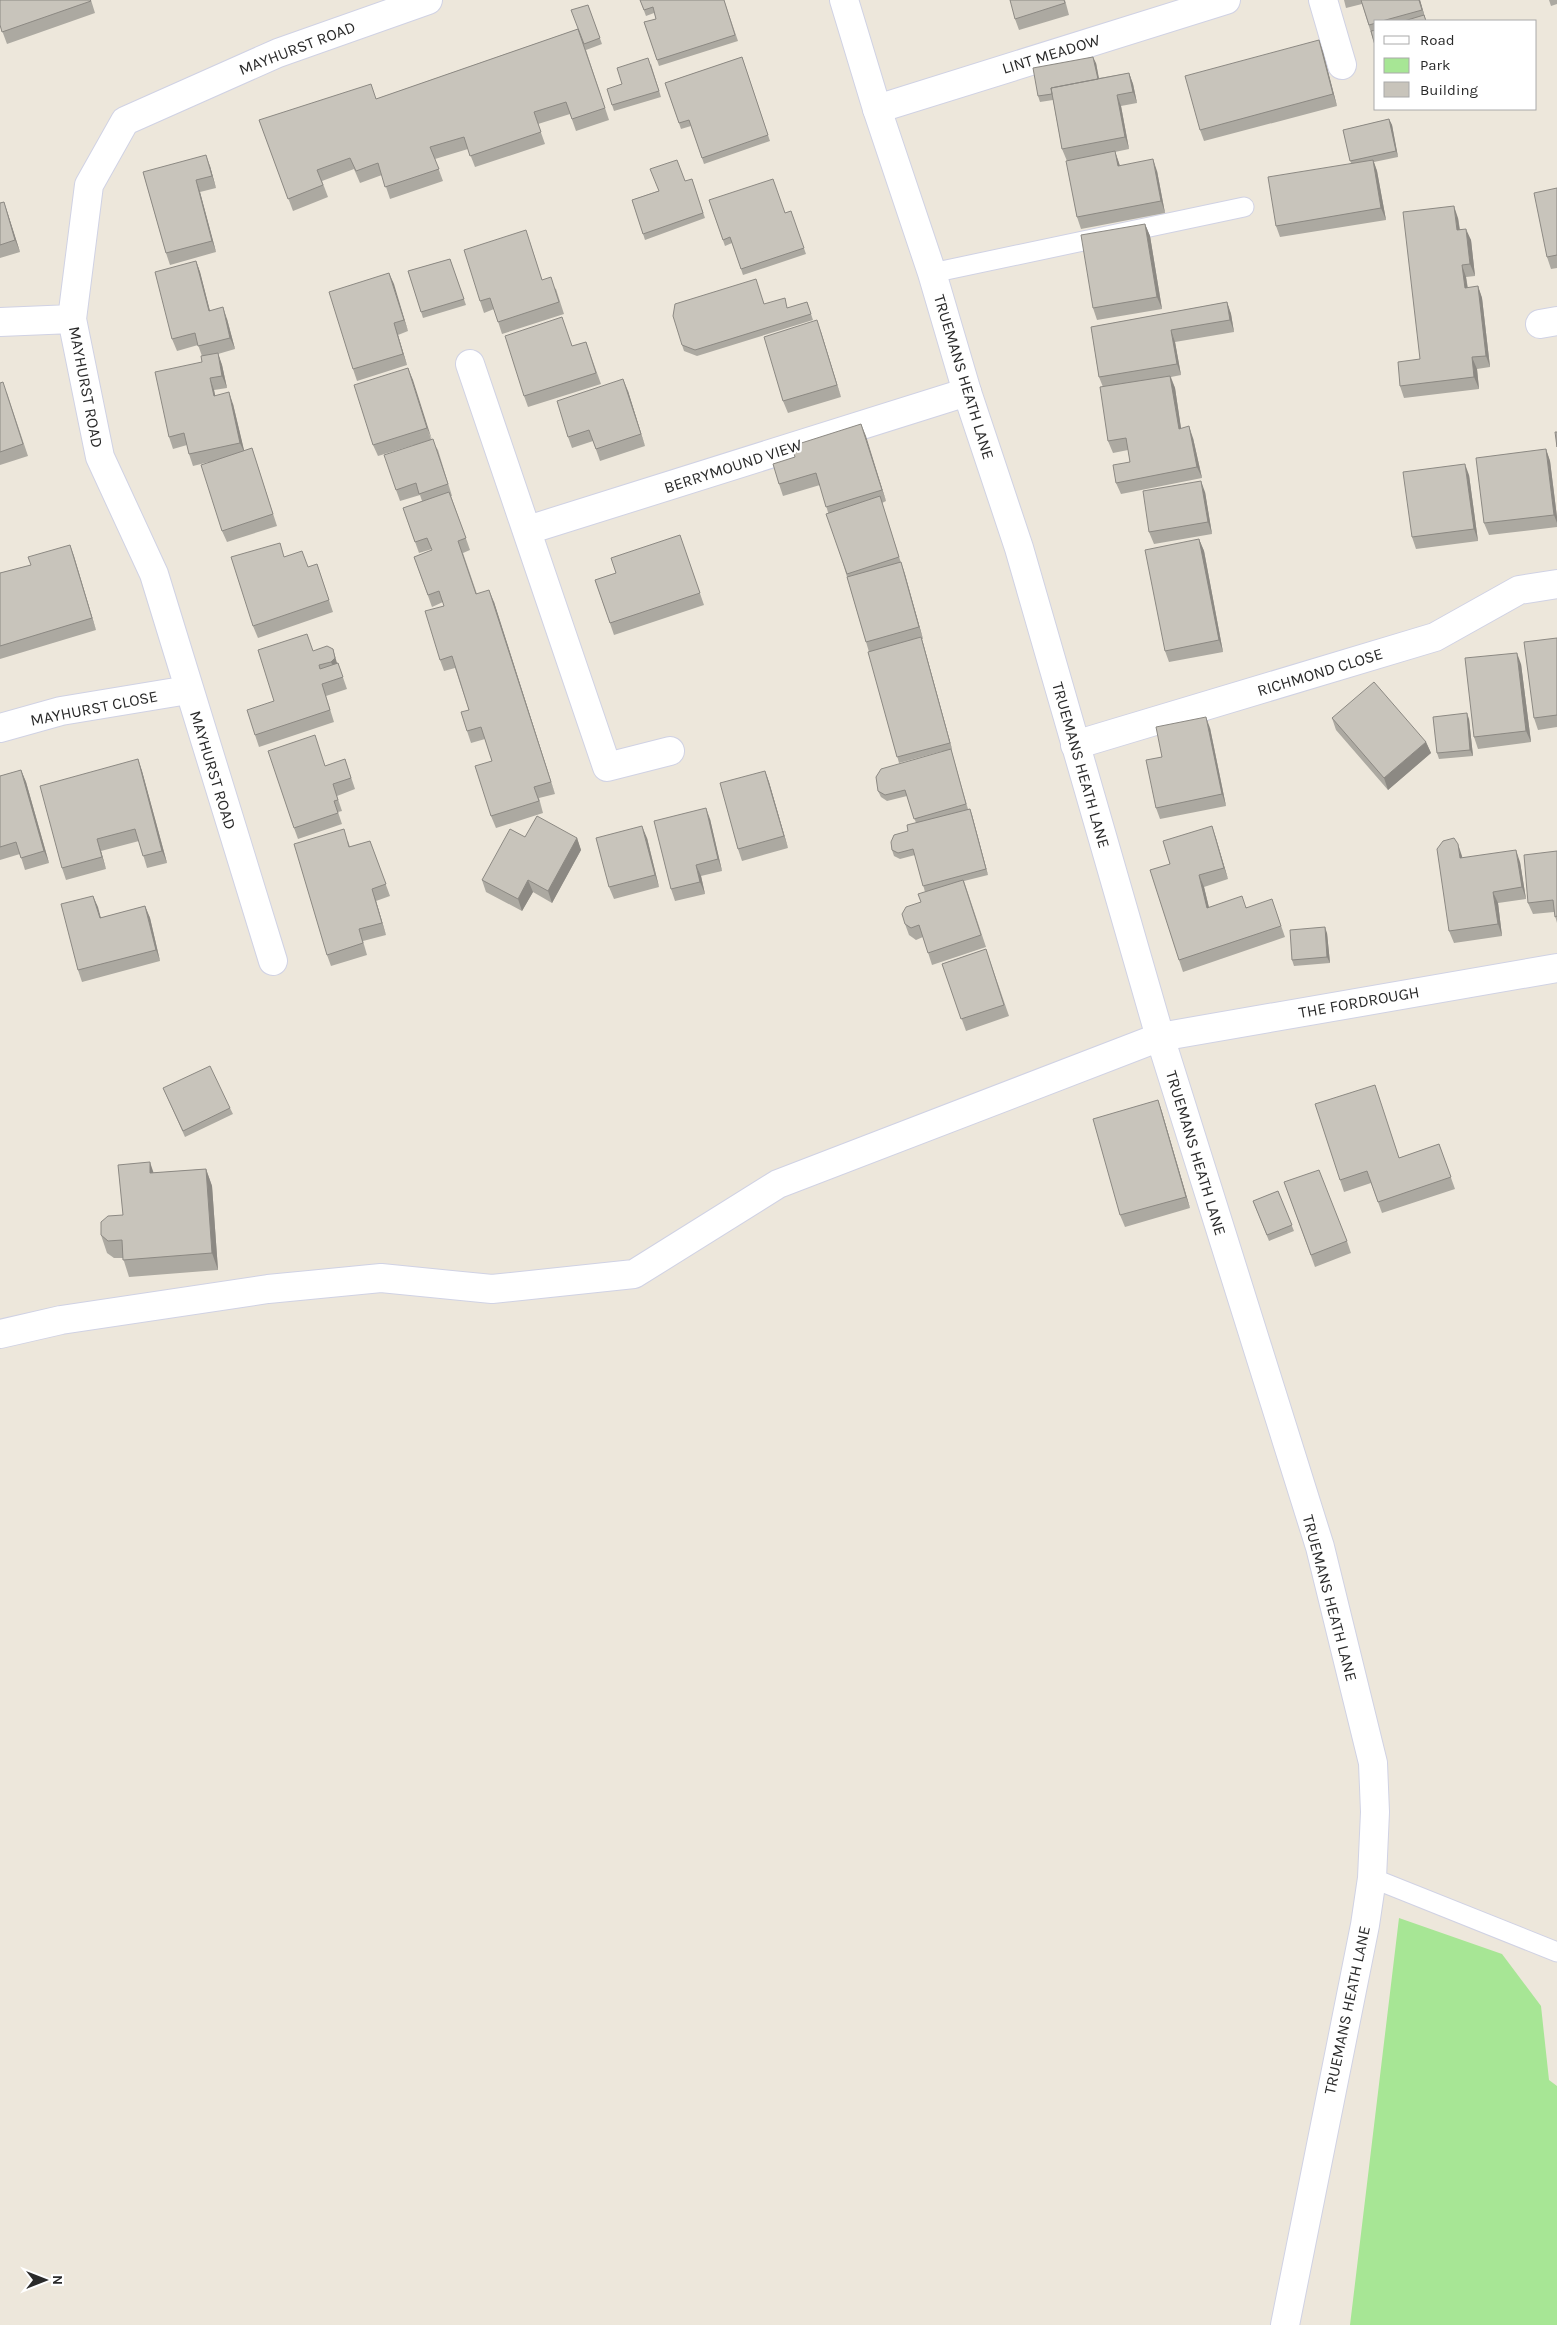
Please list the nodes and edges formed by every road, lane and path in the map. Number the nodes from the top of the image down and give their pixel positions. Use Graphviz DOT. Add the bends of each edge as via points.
graph roads {
  1 [pos="428,0"];
  2 [pos="844,0"];
  3 [pos="1226,0"];
  4 [pos="1323,0"];
  5 [pos="1342,65"];
  6 [pos="877,109"];
  7 [pos="1244,206"];
  8 [pos="932,273"];
  9 [pos="72,319"];
  10 [pos="0,322"];
  11 [pos="470,364"];
  12 [pos="967,392"];
  13 [pos="528,530"];
  14 [pos="1557,584"];
  15 [pos="188,690"];
  16 [pos="0,728"];
  17 [pos="1075,745"];
  18 [pos="670,751"];
  19 [pos="273,960"];
  20 [pos="1557,968"];
  21 [pos="1160,1037"];
  22 [pos="0,1334"];
  23 [pos="1372,1878"];
  24 [pos="1557,1952"];
  25 [pos="1285,2325"];
  1 -- 9 [label="street, MAYHURST ROAD" via="278,53 125,121 89,185"];
  2 -- 6 [label="street, TRUEMANS HEATH LANE"];
  3 -- 6 [label="street, LINT MEADOW"];
  4 -- 5 [label="street"];
  6 -- 8 [label="street, TRUEMANS HEATH LANE"];
  7 -- 8 [label="lane"];
  8 -- 12 [label="street, TRUEMANS HEATH LANE"];
  9 -- 10 [label="street"];
  9 -- 15 [label="street, MAYHURST ROAD" via="100,457 154,574"];
  11 -- 13 [label="street"];
  12 -- 13 [label="street, BERRYMOUND VIEW"];
  12 -- 17 [label="street, TRUEMANS HEATH LANE" via="1020,548"];
  13 -- 18 [label="street" via="608,767"];
  14 -- 17 [label="street, RICHMOND CLOSE" via="1519,590 1436,637"];
  15 -- 16 [label="street, MAYHURST CLOSE" via="61,711"];
  15 -- 19 [label="street, MAYHURST ROAD"];
  17 -- 21 [label="street, TRUEMANS HEATH LANE"];
  20 -- 21 [label="street, THE FORDROUGH"];
  21 -- 22 [label="street, THE FORDROUGH" via="778,1184 634,1274 492,1288 389,1279 362,1280 268,1289 70,1319"];
  21 -- 23 [label="street, TRUEMANS HEATH LANE" via="1322,1556 1373,1763"];
  23 -- 24 [label="lane"];
  23 -- 25 [label="street, TRUEMANS HEATH LANE"];
}
